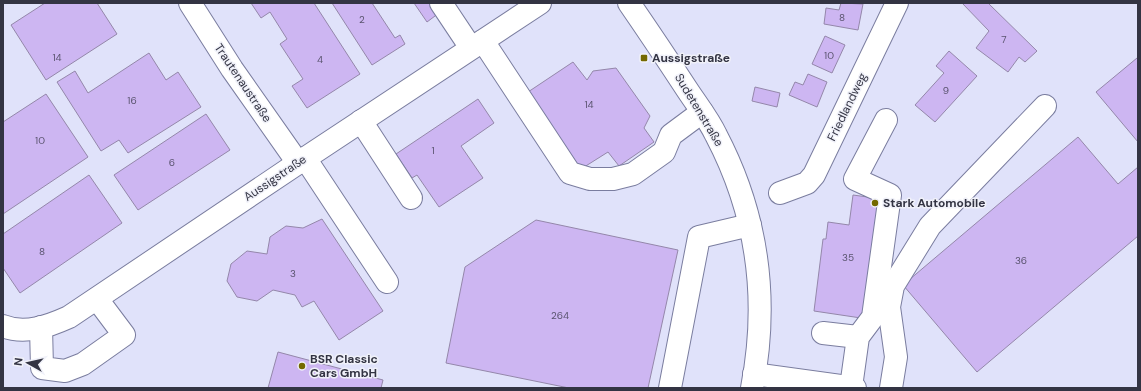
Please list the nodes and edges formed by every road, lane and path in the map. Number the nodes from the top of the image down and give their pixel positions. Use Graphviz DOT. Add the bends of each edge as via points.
graph roads {
  1 [pos="190,3"];
  2 [pos="441,3"];
  3 [pos="540,3"];
  4 [pos="629,3"];
  5 [pos="898,3"];
  6 [pos="477,45"];
  7 [pos="1045,106"];
  8 [pos="702,112"];
  9 [pos="886,120"];
  10 [pos="361,121"];
  11 [pos="301,161"];
  12 [pos="780,193"];
  13 [pos="411,198"];
  14 [pos="750,225"];
  15 [pos="387,282"];
  16 [pos="97,299"];
  17 [pos="3,326"];
  18 [pos="41,327"];
  19 [pos="823,333"];
  20 [pos="858,338"];
  21 [pos="753,381"];
  22 [pos="670,388"];
  23 [pos="853,388"];
  24 [pos="891,388"];
  1 -- 11 [label="street, Trautenaustraße" via="232,69"];
  2 -- 6 [label="street"];
  3 -- 6 [label="street, Aussigstraße"];
  4 -- 8 [label="street, Sudetenstraße"];
  5 -- 12 [label="street, Friedlandweg" via="814,176 807,183"];
  6 -- 8 [label="street" via="570,173 590,179 613,179 633,174 664,152 671,135"];
  6 -- 10 [label="street, Aussigstraße"];
  7 -- 24 [label="street" via="930,226 893,286 889,307 896,357"];
  8 -- 14 [label="street, Sudetenstraße" via="716,134 732,170"];
  9 -- 20 [label="street" via="855,179 890,195 873,317"];
  10 -- 11 [label="street, Aussigstraße"];
  10 -- 13 [label="street"];
  11 -- 15 [label="street, Trautenaustraße"];
  11 -- 16 [label="street, Aussigstraße"];
  14 -- 21 [label="street, Sudetenstraße" via="760,281 760,319"];
  14 -- 22 [label="street" via="699,237"];
  16 -- 18 [label="street, Aussigstraße" via="69,317"];
  16 -- 18 [label="street" via="124,335 83,364 65,371 42,368"];
  17 -- 18 [label="street, Aussigstraße" via="25,330"];
  19 -- 20 [label="street"];
  20 -- 23 [label="street"];
  21 -- 23 [label="street"];
}
